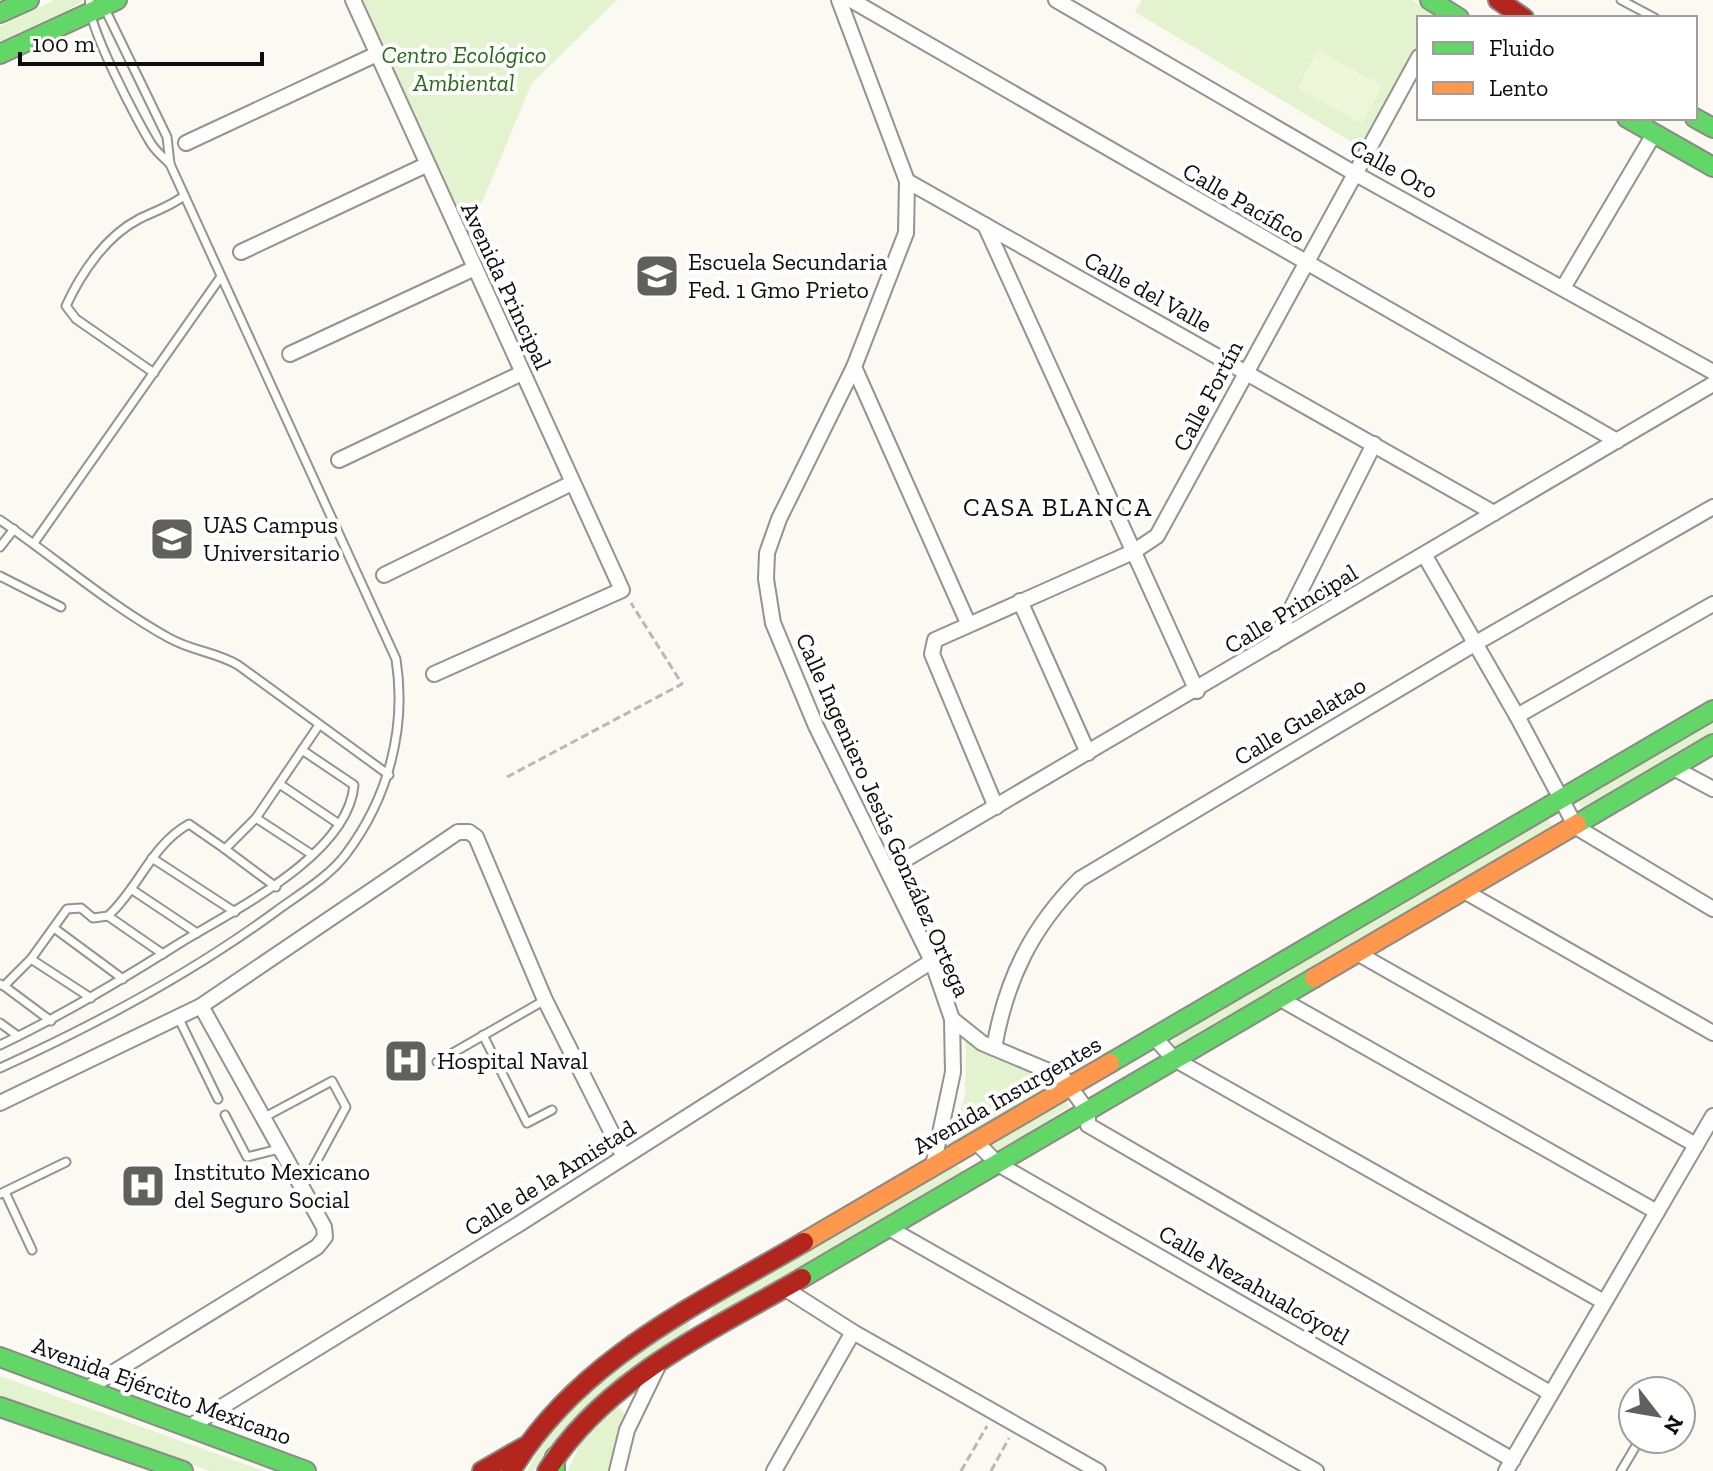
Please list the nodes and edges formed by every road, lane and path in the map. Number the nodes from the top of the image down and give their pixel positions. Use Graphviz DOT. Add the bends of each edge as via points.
graph roads {
  1 [pos="29,0"];
  2 [pos="353,0"];
  3 [pos="839,0"];
  4 [pos="851,0"];
  5 [pos="1056,0"];
  6 [pos="1498,0"];
  7 [pos="1621,0"];
  8 [pos="100,5"];
  9 [pos="0,13"];
  10 [pos="1521,16"];
  11 [pos="1651,16"];
  12 [pos="0,54"];
  13 [pos="377,54"];
  14 [pos="1417,61"];
  15 [pos="1630,120"];
  16 [pos="1654,134"];
  17 [pos="186,143"];
  18 [pos="170,164"];
  19 [pos="426,165"];
  20 [pos="1713,167"];
  21 [pos="1354,173"];
  22 [pos="907,181"];
  23 [pos="184,196"];
  24 [pos="984,225"];
  25 [pos="241,252"];
  26 [pos="1304,263"];
  27 [pos="475,268"];
  28 [pos="220,278"];
  29 [pos="1563,288"];
  30 [pos="290,354"];
  31 [pos="854,367"];
  32 [pos="1245,372"];
  33 [pos="1713,372"];
  34 [pos="154,373"];
  35 [pos="522,373"];
  36 [pos="1713,384"];
  37 [pos="1617,441"];
  38 [pos="1374,444"];
  39 [pos="339,460"];
  40 [pos="572,483"];
  41 [pos="1713,507"];
  42 [pos="1494,513"];
  43 [pos="0,520"];
  44 [pos="14,529"];
  45 [pos="34,543"];
  46 [pos="0,547"];
  47 [pos="1133,552"];
  48 [pos="1425,556"];
  49 [pos="384,575"];
  50 [pos="0,576"];
  51 [pos="622,590"];
  52 [pos="1020,601"];
  53 [pos="1713,604"];
  54 [pos="61,607"];
  55 [pos="968,623"];
  56 [pos="1274,643"];
  57 [pos="1476,643"];
  58 [pos="434,674"];
  59 [pos="1197,691"];
  60 [pos="1713,710"];
  61 [pos="1517,716"];
  62 [pos="319,725"];
  63 [pos="1713,744"];
  64 [pos="302,750"];
  65 [pos="1088,753"];
  66 [pos="1672,767"];
  67 [pos="389,775"];
  68 [pos="507,777"];
  69 [pos="281,785"];
  70 [pos="1713,789"];
  71 [pos="1560,798"];
  72 [pos="996,807"];
  73 [pos="256,818"];
  74 [pos="339,824"];
  75 [pos="1576,827"];
  76 [pos="225,849"];
  77 [pos="311,854"];
  78 [pos="152,858"];
  79 [pos="889,869"];
  80 [pos="276,887"];
  81 [pos="131,889"];
  82 [pos="1464,891"];
  83 [pos="1713,909"];
  84 [pos="235,912"];
  85 [pos="108,916"];
  86 [pos="54,928"];
  87 [pos="197,933"];
  88 [pos="1357,953"];
  89 [pos="163,954"];
  90 [pos="31,959"];
  91 [pos="932,961"];
  92 [pos="123,979"];
  93 [pos="2,985"];
  94 [pos="1277,997"];
  95 [pos="91,998"];
  96 [pos="545,1000"];
  97 [pos="201,1006"];
  98 [pos="178,1017"];
  99 [pos="952,1019"];
  100 [pos="51,1021"];
  101 [pos="0,1023"];
  102 [pos="1713,1033"];
  103 [pos="483,1035"];
  104 [pos="18,1036"];
  105 [pos="1155,1038"];
  106 [pos="0,1045"];
  107 [pos="994,1048"];
  108 [pos="1174,1059"];
  109 [pos="437,1062"];
  110 [pos="0,1068"];
  111 [pos="1069,1085"];
  112 [pos="218,1099"];
  113 [pos="0,1103"];
  114 [pos="552,1110"];
  115 [pos="1088,1112"];
  116 [pos="225,1115"];
  117 [pos="1713,1116"];
  118 [pos="261,1119"];
  119 [pos="977,1143"];
  120 [pos="1696,1145"];
  121 [pos="280,1149"];
  122 [pos="624,1157"];
  123 [pos="66,1162"];
  124 [pos="998,1164"];
  125 [pos="933,1166"];
  126 [pos="302,1189"];
  127 [pos="3,1193"];
  128 [pos="1657,1212"];
  129 [pos="887,1227"];
  130 [pos="32,1250"];
  131 [pos="784,1288"];
  132 [pos="1604,1302"];
  133 [pos="693,1306"];
  134 [pos="711,1331"];
  135 [pos="853,1332"];
  136 [pos="0,1357"];
  137 [pos="659,1364"];
  138 [pos="88,1388"];
  139 [pos="1550,1393"];
  140 [pos="0,1407"];
  141 [pos="995,1412"];
  142 [pos="1017,1424"];
  143 [pos="189,1427"];
  144 [pos="524,1447"];
  145 [pos="1510,1465"];
  146 [pos="552,1466"];
  147 [pos="1093,1470"];
  148 [pos="183,1471"];
  149 [pos="306,1471"];
  150 [pos="482,1471"];
  151 [pos="511,1471"];
  152 [pos="617,1471"];
  153 [pos="774,1471"];
  154 [pos="961,1471"];
  155 [pos="991,1471"];
  156 [pos="1316,1471"];
  1 -- 9 [label="main road"];
  2 -- 13 [label="street, Avenida Principal"];
  3 -- 22 [label="street, Calle Ingeniero Jesús González Ortega"];
  4 -- 26 [label="street, Calle Pacífico"];
  5 -- 21 [label="street, Calle Oro"];
  6 -- 10 [label="main road"];
  7 -- 11 [label="lane"];
  8 -- 12 [label="main road"];
  8 -- 18 [label="lane" via="167,137"];
  8 -- 18 [label="lane" via="153,146"];
  13 -- 17 [label="street"];
  13 -- 19 [label="street, Avenida Principal"];
  14 -- 21 [label="street, Calle Fortín"];
  15 -- 16 [label="main road"];
  16 -- 20 [label="main road"];
  16 -- 29 [label="street"];
  18 -- 23 [label="lane"];
  19 -- 25 [label="street"];
  19 -- 27 [label="street, Avenida Principal"];
  21 -- 26 [label="street, Calle Fortín"];
  21 -- 29 [label="street, Calle Oro"];
  22 -- 24 [label="street, Calle del Valle"];
  22 -- 31 [label="street, Calle Ingeniero Jesús González Ortega" via="906,233"];
  23 -- 28 [label="lane"];
  23 -- 34 [label="lane" via="117,234 95,258 66,306 76,319"];
  24 -- 32 [label="street, Calle del Valle"];
  24 -- 47 [label="street"];
  26 -- 32 [label="street, Calle Fortín"];
  26 -- 37 [label="street, Calle Pacífico"];
  27 -- 30 [label="street"];
  27 -- 35 [label="street, Avenida Principal"];
  28 -- 34 [label="lane"];
  28 -- 67 [label="lane" via="396,659 397,738"];
  29 -- 33 [label="street, Calle Oro"];
  31 -- 55 [label="street"];
  31 -- 79 [label="street, Calle Ingeniero Jesús González Ortega" via="779,519 767,553 766,579 773,623 816,726"];
  32 -- 38 [label="street, Calle del Valle"];
  32 -- 47 [label="street, Calle Fortín" via="1167,522"];
  34 -- 45 [label="lane"];
  35 -- 39 [label="street"];
  35 -- 40 [label="street, Avenida Principal"];
  36 -- 37 [label="street, Calle Principal"];
  37 -- 42 [label="street, Calle Principal"];
  38 -- 42 [label="street, Calle del Valle"];
  38 -- 56 [label="street"];
  40 -- 49 [label="street"];
  40 -- 51 [label="street, Avenida Principal"];
  41 -- 57 [label="street, Calle Guelatao"];
  42 -- 48 [label="street, Calle Principal"];
  43 -- 44 [label="lane"];
  44 -- 45 [label="lane"];
  44 -- 46 [label="lane"];
  45 -- 62 [label="lane" via="169,638 221,655"];
  47 -- 52 [label="street, Calle Fortín"];
  47 -- 59 [label="street"];
  48 -- 56 [label="street, Calle Principal"];
  48 -- 57 [label="street"];
  50 -- 54 [label="lane"];
  51 -- 58 [label="street"];
  51 -- 68 [label="path" via="682,684"];
  52 -- 55 [label="street, Calle Fortín"];
  52 -- 65 [label="street"];
  53 -- 61 [label="street"];
  55 -- 72 [label="street, Calle Fortín" via="935,640 932,654"];
  56 -- 59 [label="street, Calle Principal"];
  57 -- 61 [label="street"];
  57 -- 107 [label="street, Calle Guelatao" via="1080,879 1030,939 1009,983"];
  59 -- 65 [label="street, Calle Principal"];
  60 -- 71 [label="main road, Avenida Insurgentes"];
  61 -- 71 [label="street"];
  62 -- 64 [label="lane"];
  62 -- 67 [label="lane"];
  63 -- 66 [label="main road"];
  64 -- 69 [label="lane"];
  64 -- 74 [label="lane" via="354,785 352,805"];
  65 -- 72 [label="street, Calle Principal"];
  66 -- 70 [label="street"];
  66 -- 75 [label="main road"];
  67 -- 110 [label="lane" via="369,820 343,857 301,893 221,952 107,1018"];
  69 -- 73 [label="lane"];
  69 -- 74 [label="lane"];
  71 -- 75 [label="street"];
  71 -- 105 [label="main road, Avenida Insurgentes"];
  72 -- 79 [label="street, Calle Principal"];
  73 -- 76 [label="lane"];
  73 -- 77 [label="lane"];
  74 -- 77 [label="lane"];
  75 -- 82 [label="main road"];
  75 -- 83 [label="street"];
  76 -- 78 [label="lane" via="189,824"];
  76 -- 80 [label="lane"];
  77 -- 80 [label="lane"];
  78 -- 81 [label="lane"];
  78 -- 84 [label="lane"];
  79 -- 91 [label="street, Calle Ingeniero Jesús González Ortega"];
  80 -- 84 [label="lane"];
  81 -- 85 [label="lane"];
  81 -- 87 [label="lane"];
  82 -- 88 [label="main road"];
  82 -- 102 [label="street"];
  84 -- 87 [label="lane"];
  85 -- 86 [label="lane" via="93,918 81,908 67,909"];
  85 -- 89 [label="lane"];
  86 -- 90 [label="lane"];
  86 -- 92 [label="lane"];
  87 -- 89 [label="lane"];
  88 -- 94 [label="main road"];
  88 -- 120 [label="street"];
  89 -- 92 [label="lane"];
  90 -- 93 [label="lane"];
  90 -- 95 [label="lane"];
  91 -- 99 [label="street, Calle Ingeniero Jesús González Ortega"];
  91 -- 122 [label="street, Calle de la Amistad"];
  92 -- 95 [label="lane"];
  93 -- 100 [label="lane"];
  94 -- 108 [label="main road"];
  94 -- 128 [label="street"];
  95 -- 100 [label="lane"];
  96 -- 97 [label="street" via="476,837 458,832"];
  96 -- 103 [label="lane"];
  96 -- 122 [label="street"];
  97 -- 98 [label="street"];
  97 -- 118 [label="street"];
  98 -- 112 [label="lane"];
  98 -- 113 [label="street"];
  99 -- 107 [label="street"];
  99 -- 125 [label="street, Calle Ingeniero Jesús González Ortega" via="953,1072"];
  100 -- 104 [label="lane"];
  101 -- 104 [label="lane"];
  103 -- 109 [label="lane"];
  103 -- 114 [label="lane" via="527,1123"];
  104 -- 106 [label="lane"];
  105 -- 108 [label="street"];
  105 -- 111 [label="main road, Avenida Insurgentes"];
  107 -- 111 [label="street" via="1063,1077"];
  108 -- 115 [label="main road"];
  108 -- 132 [label="street"];
  111 -- 115 [label="street"];
  111 -- 119 [label="main road, Avenida Insurgentes"];
  115 -- 124 [label="main road"];
  115 -- 139 [label="street" via="1088,1125"];
  116 -- 121 [label="lane" via="247,1157"];
  117 -- 120 [label="street"];
  118 -- 121 [label="street"];
  118 -- 126 [label="lane" via="332,1081 346,1107"];
  119 -- 124 [label="street, Calle Nezahualcóyotl"];
  119 -- 125 [label="main road, Avenida Insurgentes"];
  120 -- 128 [label="street"];
  121 -- 126 [label="street"];
  122 -- 143 [label="street, Calle de la Amistad"];
  123 -- 127 [label="lane"];
  124 -- 129 [label="main road"];
  124 -- 145 [label="street, Calle Nezahualcóyotl"];
  125 -- 133 [label="main road, Avenida Insurgentes"];
  126 -- 138 [label="street" via="324,1227 325,1237 317,1247"];
  127 -- 130 [label="lane"];
  128 -- 132 [label="street"];
  129 -- 131 [label="main road"];
  129 -- 156 [label="street"];
  131 -- 134 [label="main road"];
  131 -- 135 [label="street"];
  132 -- 139 [label="street"];
  133 -- 134 [label="main road"];
  133 -- 144 [label="main road, Avenida Insurgentes" via="571,1391"];
  134 -- 137 [label="main road"];
  135 -- 141 [label="street"];
  135 -- 153 [label="street"];
  136 -- 138 [label="main road, Avenida Ejército Mexicano"];
  137 -- 146 [label="main road" via="577,1426"];
  137 -- 152 [label="street" via="627,1430"];
  138 -- 143 [label="main road, Avenida Ejército Mexicano"];
  139 -- 145 [label="street"];
  140 -- 148 [label="main road"];
  141 -- 142 [label="street"];
  141 -- 154 [label="path"];
  142 -- 147 [label="street"];
  142 -- 155 [label="path"];
  143 -- 149 [label="main road, Avenida Ejército Mexicano"];
  144 -- 150 [label="main road"];
  144 -- 151 [label="main road, Avenida Insurgentes"];
}
